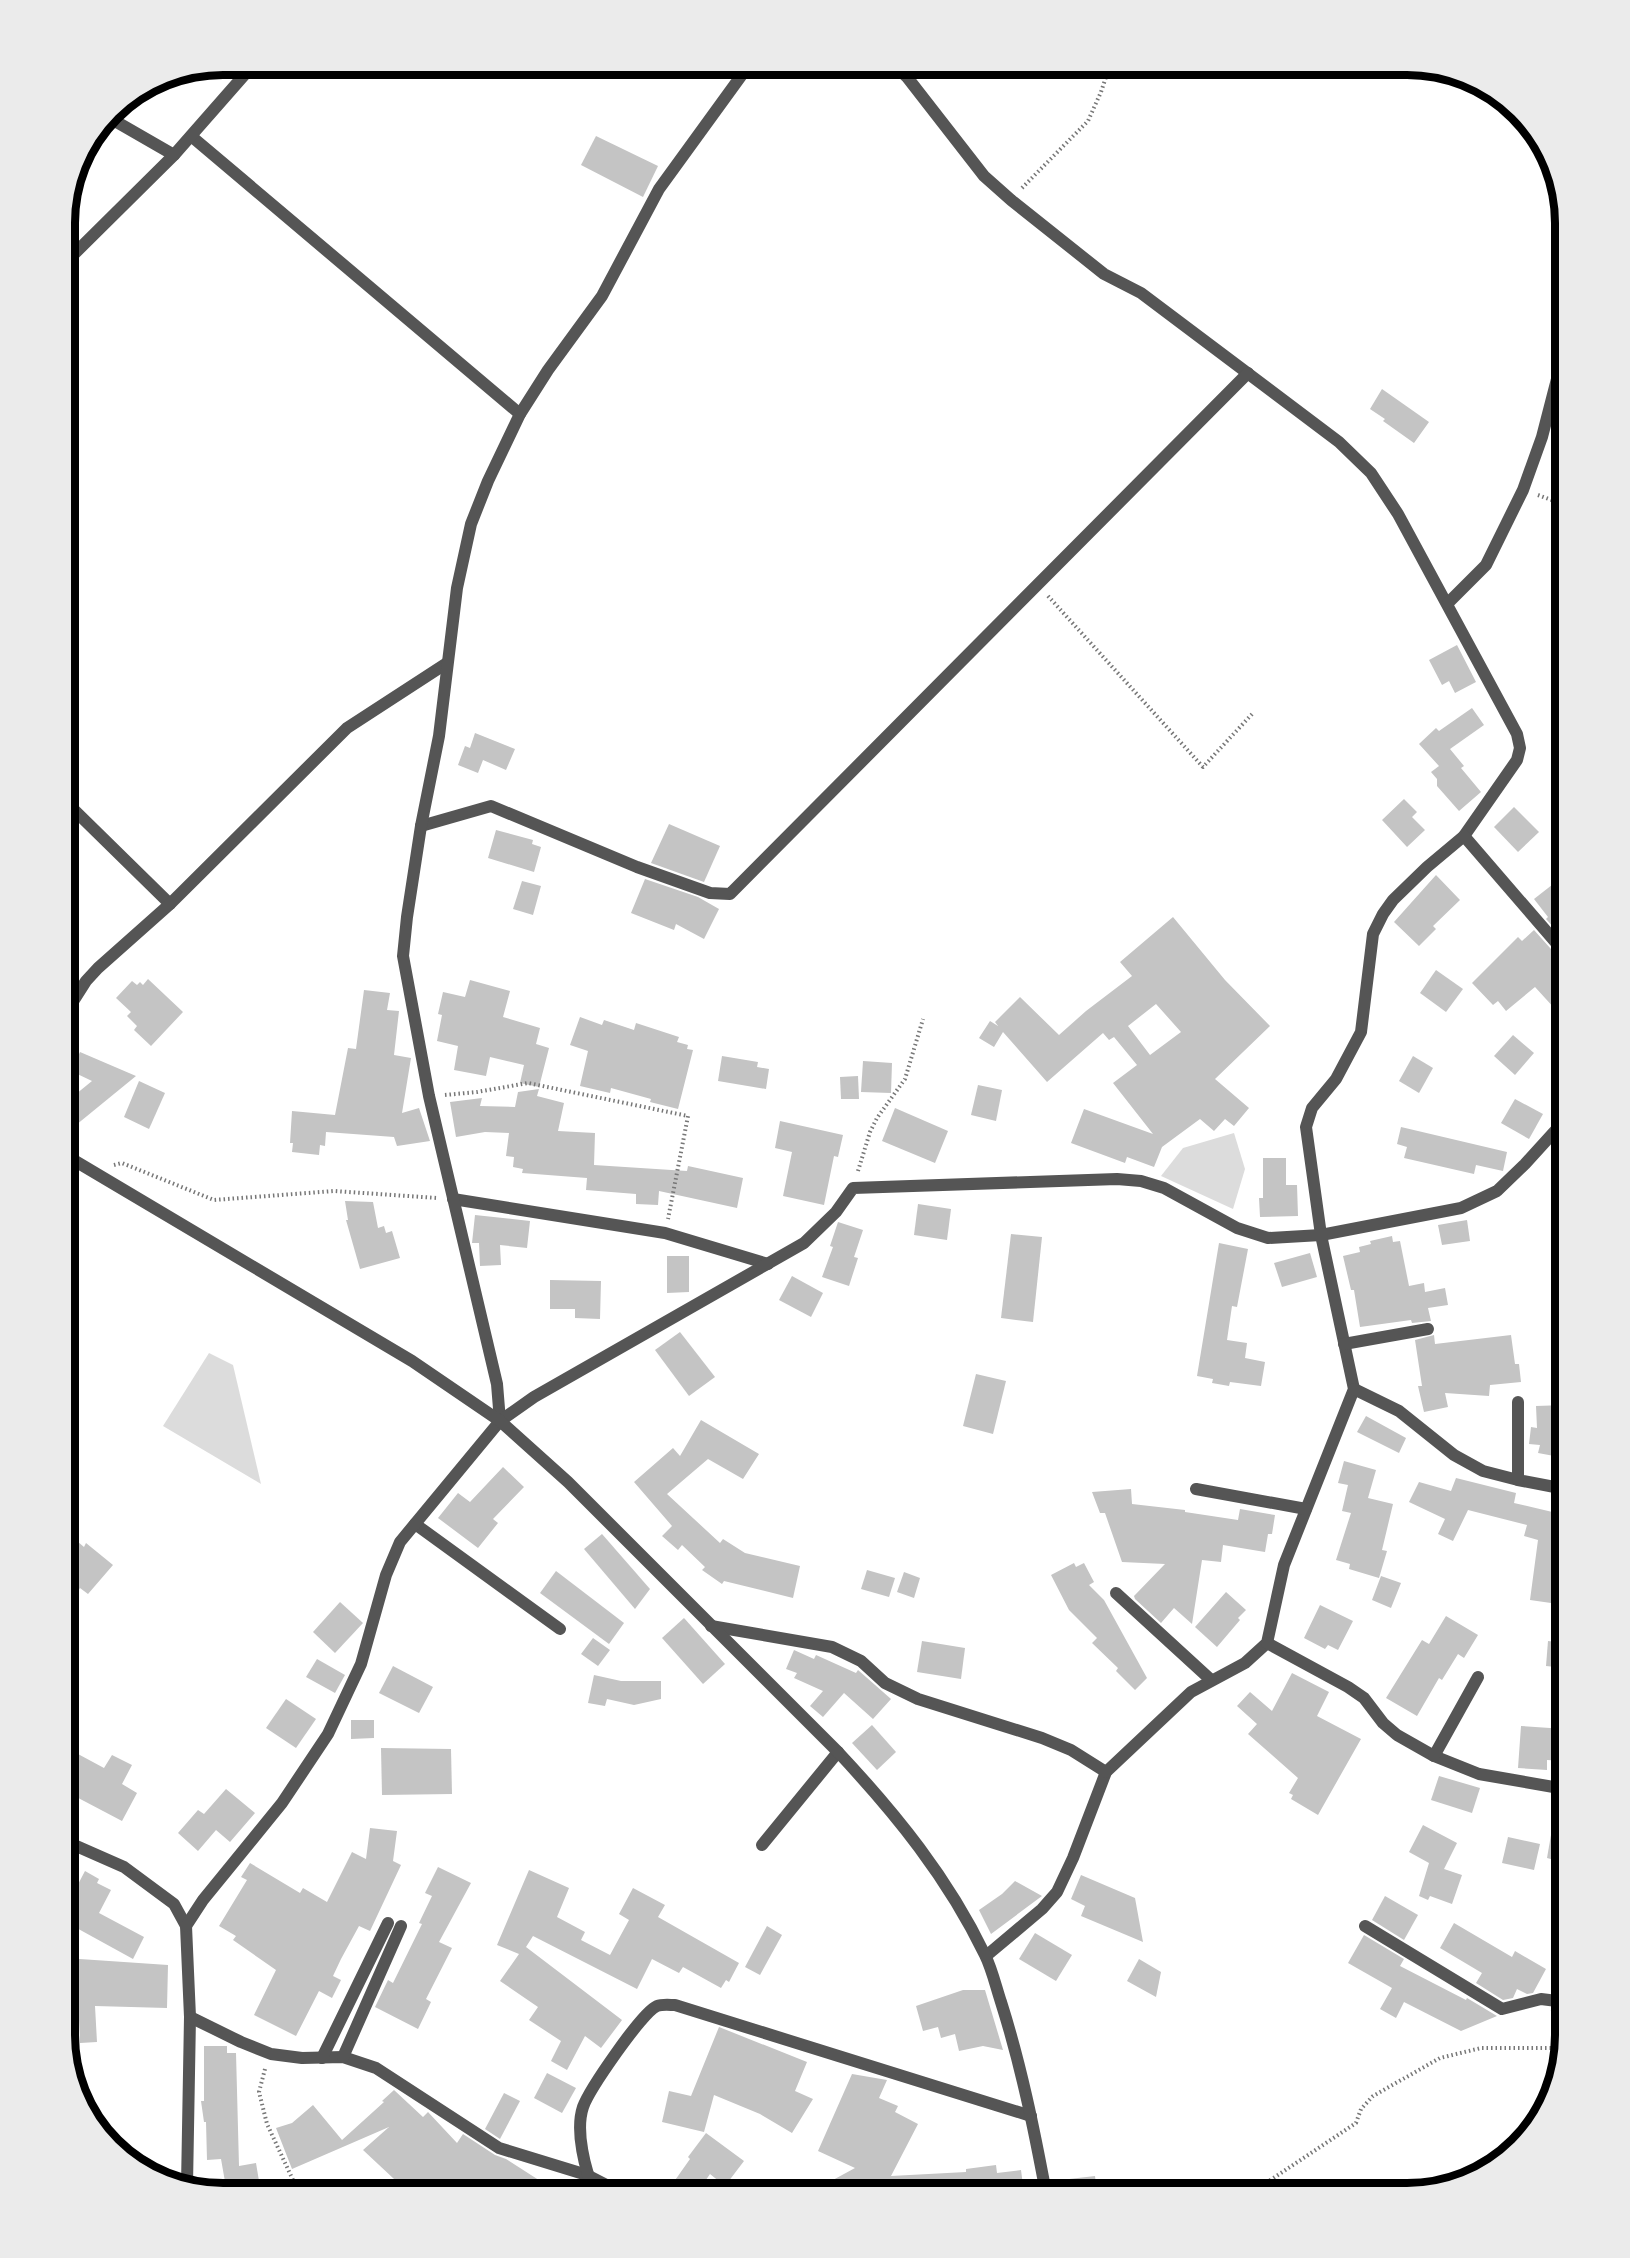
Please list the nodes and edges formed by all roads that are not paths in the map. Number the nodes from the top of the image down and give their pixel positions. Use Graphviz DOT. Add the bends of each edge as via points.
graph roads {
  1 [pos="244,75"];
  2 [pos="741,75"];
  3 [pos="905,75"];
  4 [pos="115,121"];
  5 [pos="191,136"];
  6 [pos="174,155"];
  7 [pos="75,254"];
  8 [pos="1248,373"];
  9 [pos="1555,389"];
  10 [pos="520,414"];
  11 [pos="1448,603"];
  12 [pos="447,663"];
  13 [pos="75,811"];
  14 [pos="421,826"];
  15 [pos="1464,836"];
  16 [pos="170,904"];
  17 [pos="1555,940"];
  18 [pos="75,999"];
  19 [pos="1555,1131"];
  20 [pos="75,1161"];
  21 [pos="453,1199"];
  22 [pos="1321,1235"];
  23 [pos="768,1264"];
  24 [pos="1428,1329"];
  25 [pos="1344,1344"];
  26 [pos="1354,1389"];
  27 [pos="1518,1402"];
  28 [pos="500,1421"];
  29 [pos="1518,1480"];
  30 [pos="1555,1487"];
  31 [pos="1196,1489"];
  32 [pos="1306,1509"];
  33 [pos="415,1524"];
  34 [pos="1116,1593"];
  35 [pos="711,1626"];
  36 [pos="560,1629"];
  37 [pos="1267,1643"];
  38 [pos="1478,1677"];
  39 [pos="1211,1680"];
  40 [pos="838,1752"];
  41 [pos="1434,1756"];
  42 [pos="1106,1772"];
  43 [pos="1555,1788"];
  44 [pos="75,1845"];
  45 [pos="762,1845"];
  46 [pos="388,1923"];
  47 [pos="186,1926"];
  48 [pos="401,1926"];
  49 [pos="1365,1926"];
  50 [pos="986,1956"];
  51 [pos="1555,2001"];
  52 [pos="190,2017"];
  53 [pos="343,2057"];
  54 [pos="322,2058"];
  55 [pos="1031,2116"];
  56 [pos="587,2175"];
  57 [pos="187,2178"];
  58 [pos="591,2183"];
  59 [pos="603,2183"];
  60 [pos="1044,2183"];
  1 -- 5 [label="street"];
  2 -- 10 [label="street" via="659,189 602,296"];
  3 -- 8 [label="street" via="984,176 1011,200 1104,274 1141,293"];
  4 -- 6 [label="street"];
  5 -- 6 [label="street"];
  5 -- 10 [label="street"];
  6 -- 7 [label="street"];
  8 -- 11 [label="street" via="1340,442 1371,473"];
  8 -- 14 [label="street" via="730,894 710,893 637,867 491,806"];
  9 -- 11 [label="street" via="1523,490 1486,565"];
  10 -- 12 [label="street" via="471,524"];
  11 -- 15 [label="street" via="1517,734 1520,748 1517,760"];
  12 -- 14 [label="street" via="439,736"];
  12 -- 16 [label="street" via="347,728"];
  13 -- 16 [label="street"];
  14 -- 21 [label="street" via="404,956 429,1096"];
  15 -- 17 [label="street"];
  15 -- 22 [label="street" via="1393,900 1373,934 1361,1032 1336,1079 1312,1108 1306,1127"];
  16 -- 18 [label="street" via="92,974"];
  19 -- 22 [label="street" via="1497,1191 1461,1208"];
  20 -- 28 [label="street" via="412,1362"];
  21 -- 23 [label="street" via="665,1233"];
  21 -- 28 [label="street" via="497,1384"];
  22 -- 23 [label="street" via="1268,1238 1237,1228 1164,1188 1141,1181 853,1188 836,1212 804,1243"];
  22 -- 25 [label="street"];
  23 -- 28 [label="street" via="534,1397"];
  24 -- 25 [label="street"];
  25 -- 26 [label="street"];
  26 -- 29 [label="street" via="1399,1411 1454,1455 1483,1471"];
  26 -- 32 [label="street"];
  27 -- 29 [label="street"];
  28 -- 33 [label="street"];
  28 -- 35 [label="street" via="568,1482"];
  29 -- 30 [label="street"];
  31 -- 32 [label="street"];
  32 -- 37 [label="street" via="1278,1584"];
  33 -- 36 [label="street"];
  33 -- 47 [label="street" via="400,1542 386,1575 361,1664 328,1734 282,1803"];
  34 -- 39 [label="street"];
  35 -- 40 [label="street"];
  35 -- 42 [label="street" via="832,1647 861,1661 885,1683 918,1699 1071,1749"];
  37 -- 39 [label="street" via="1245,1663"];
  37 -- 41 [label="street" via="1348,1687 1364,1698 1397,1735"];
  38 -- 41 [label="street"];
  39 -- 42 [label="street" via="1172,1707"];
  40 -- 45 [label="street"];
  40 -- 50 [label="street" via="916,1840 945,1881"];
  41 -- 43 [label="street" via="1479,1774"];
  42 -- 50 [label="street" via="1057,1892"];
  44 -- 47 [label="street" via="124,1866 174,1904"];
  46 -- 54 [label="street"];
  47 -- 52 [label="street"];
  48 -- 53 [label="street"];
  49 -- 51 [label="street" via="1502,2010 1541,2000"];
  50 -- 55 [label="street" via="1013,2038"];
  52 -- 54 [label="street" via="271,2054"];
  52 -- 57 [label="street"];
  53 -- 54 [label="street"];
  53 -- 56 [label="street" via="375,2068 499,2148"];
  55 -- 56 [label="street" via="675,2005 657,2005 643,2016 583,2107 581,2144"];
  55 -- 60 [label="street"];
  56 -- 58 [label="street"];
  56 -- 59 [label="street"];
}
